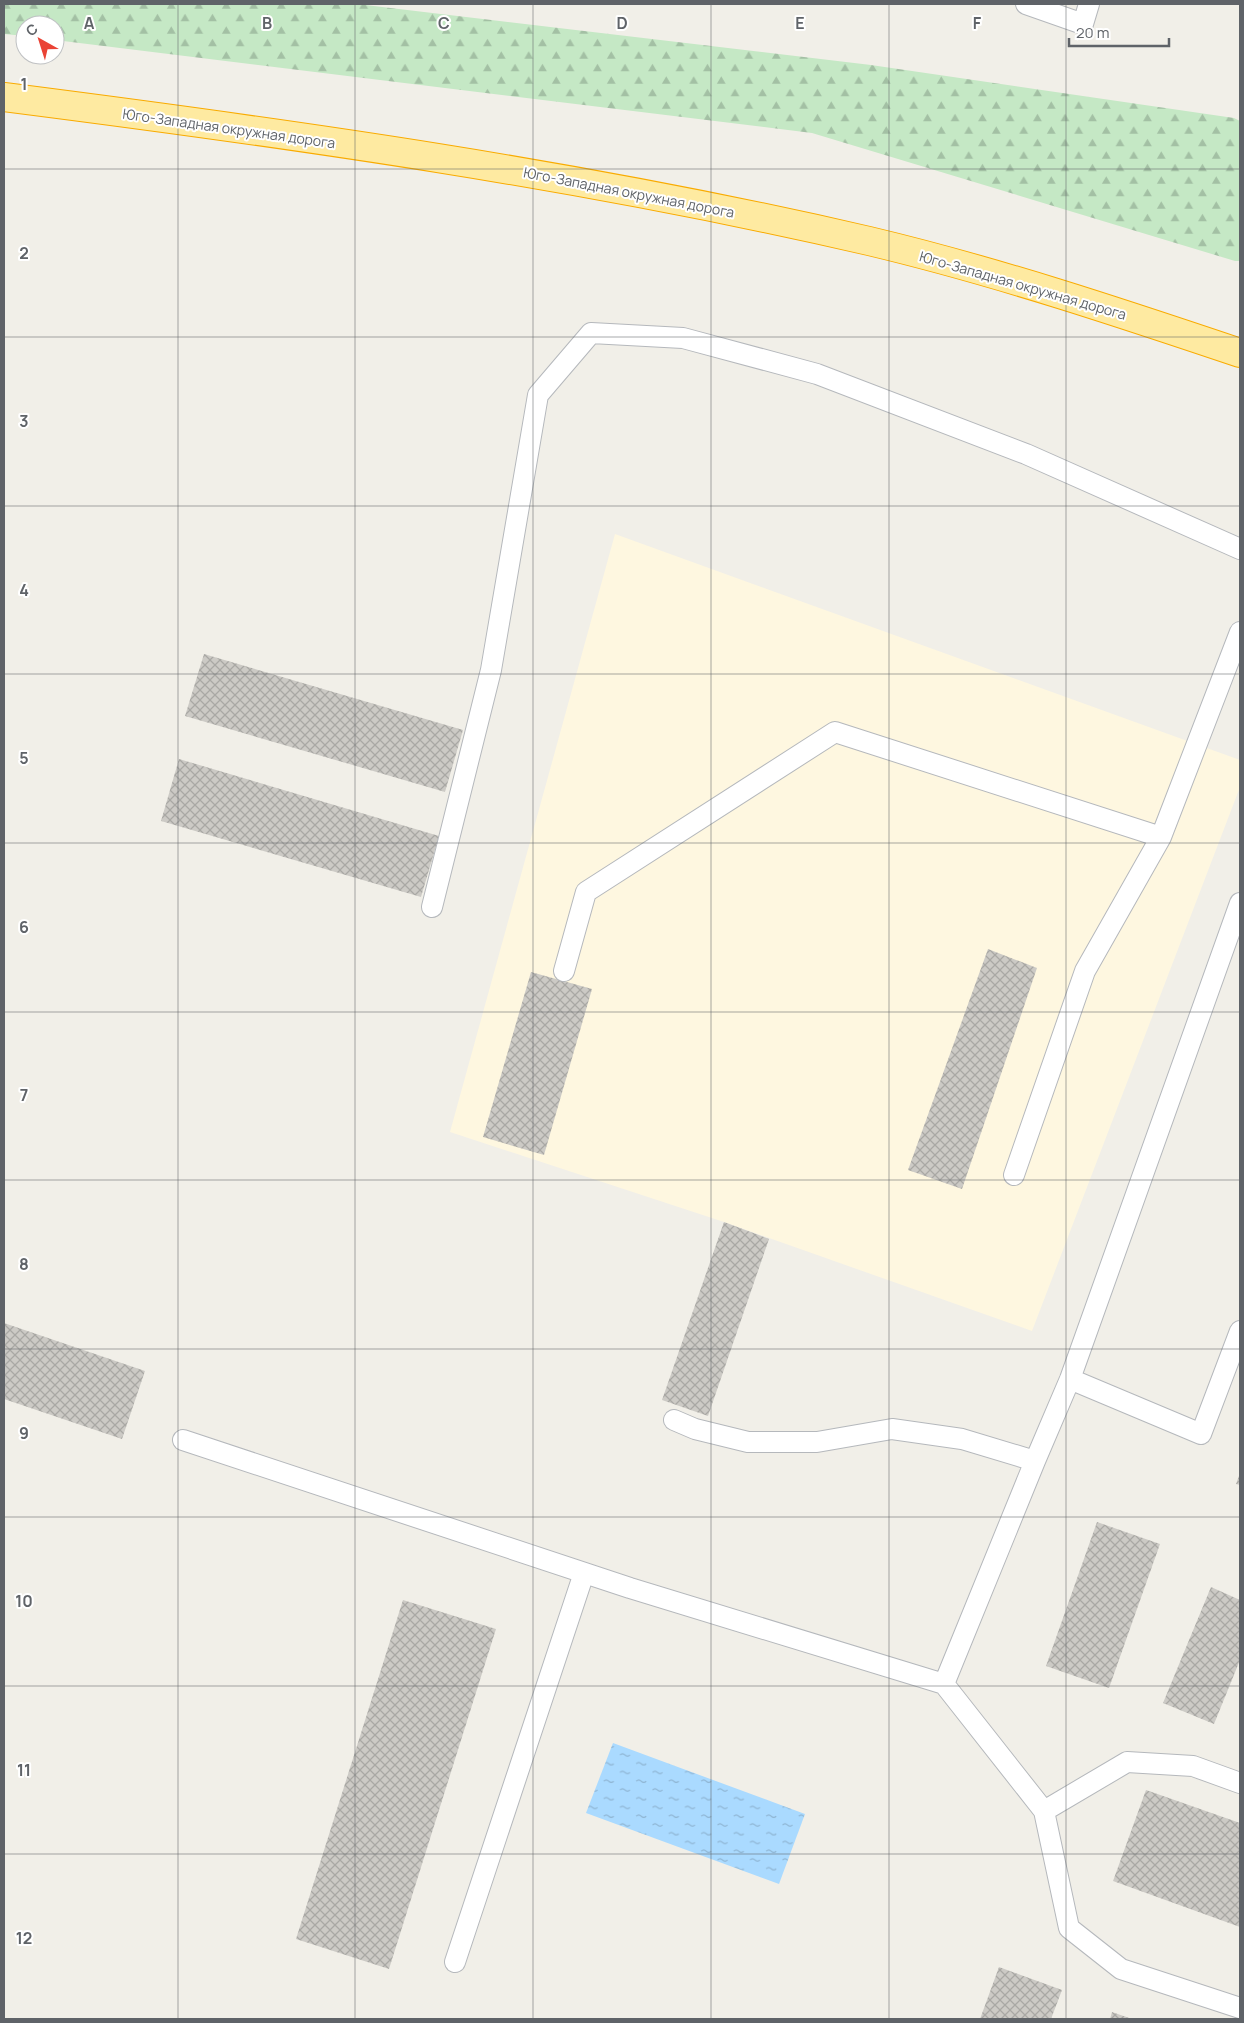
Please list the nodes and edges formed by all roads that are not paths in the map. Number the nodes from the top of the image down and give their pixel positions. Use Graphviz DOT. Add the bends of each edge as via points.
graph roads {
  1 [pos="1026,4"];
  2 [pos="1089,4"];
  3 [pos="4,97"];
  4 [pos="1240,352"];
  5 [pos="1240,549"];
  6 [pos="1240,632"];
  7 [pos="1161,838"];
  8 [pos="1240,903"];
  9 [pos="432,907"];
  10 [pos="564,971"];
  11 [pos="1014,1174"];
  12 [pos="1240,1331"];
  13 [pos="1070,1379"];
  14 [pos="674,1420"];
  15 [pos="183,1440"];
  16 [pos="1035,1461"];
  17 [pos="584,1573"];
  18 [pos="944,1684"];
  19 [pos="1240,1783"];
  20 [pos="1044,1811"];
  21 [pos="455,1962"];
  22 [pos="1240,2008"];
  1 -- 2 [label="lane" via="1083,24"];
  3 -- 4 [label="highway, Юго-Западная окружная дорога" via="277,134 637,191 882,245 1097,305"];
  5 -- 9 [label="lane" via="1026,454 817,374 683,338 591,333 538,395 491,670"];
  6 -- 7 [label="lane"];
  7 -- 10 [label="lane" via="835,732 586,892"];
  7 -- 11 [label="lane" via="1085,972"];
  8 -- 13 [label="lane"];
  12 -- 13 [label="lane" via="1201,1434"];
  13 -- 16 [label="lane"];
  14 -- 16 [label="lane" via="695,1429 748,1442 817,1442 892,1429 962,1439"];
  15 -- 17 [label="lane"];
  16 -- 18 [label="lane"];
  17 -- 18 [label="lane"];
  17 -- 21 [label="lane"];
  18 -- 20 [label="lane"];
  19 -- 20 [label="lane" via="1193,1766 1127,1762"];
  20 -- 22 [label="lane" via="1069,1928 1121,1969"];
}
